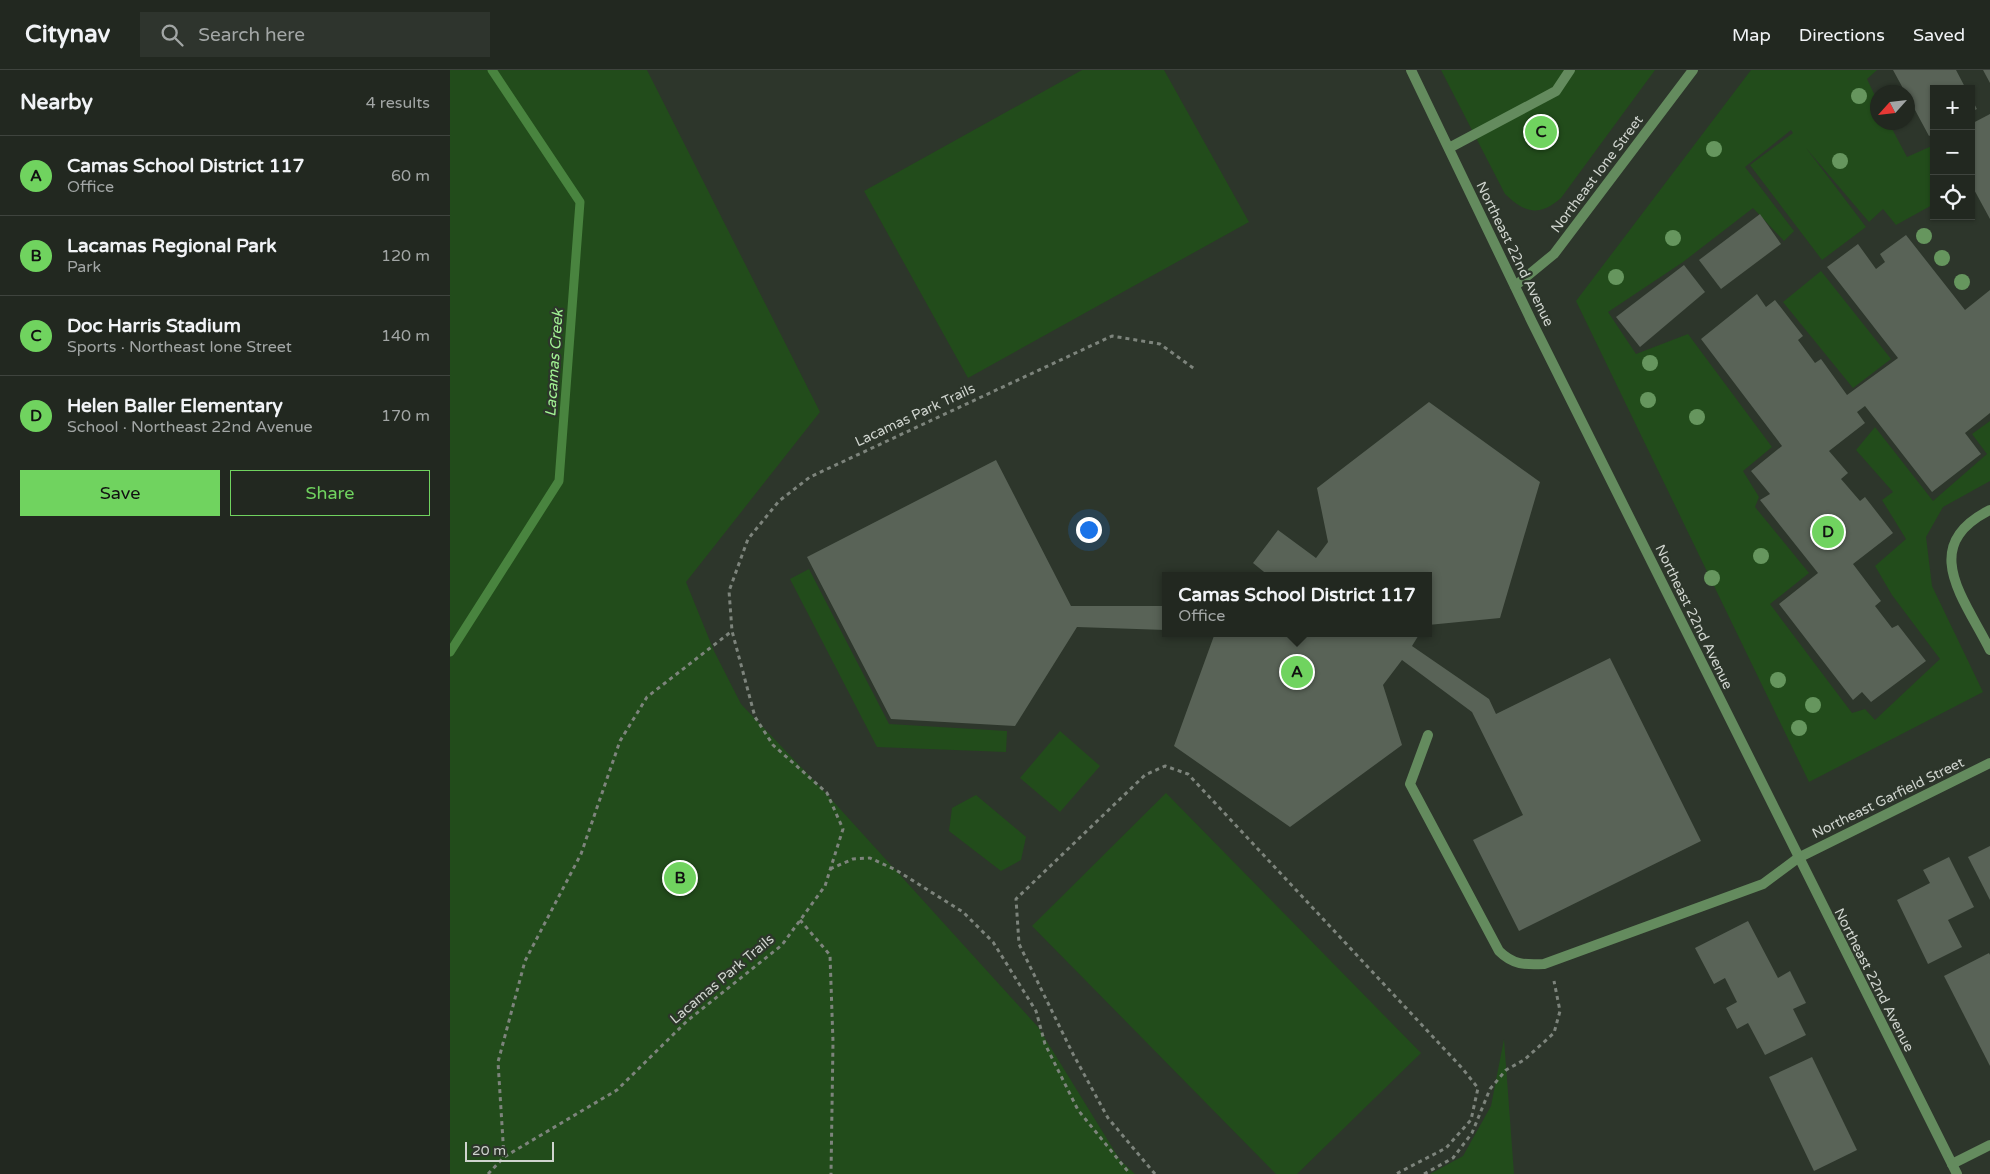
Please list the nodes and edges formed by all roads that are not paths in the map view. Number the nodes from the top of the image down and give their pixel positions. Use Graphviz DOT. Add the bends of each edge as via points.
graph roads {
  1 [pos="1411,70"];
  2 [pos="1570,70"];
  3 [pos="1693,70"];
  4 [pos="1448,148"];
  5 [pos="1514,286"];
  6 [pos="1990,510"];
  7 [pos="1990,650"];
  8 [pos="1428,735"];
  9 [pos="1990,763"];
  10 [pos="1798,858"];
  11 [pos="1990,1145"];
  12 [pos="1952,1164"];
  13 [pos="1957,1174"];
  1 -- 4 [label="street, Northeast 22nd Avenue"];
  2 -- 4 [label="street" via="1556,91"];
  3 -- 5 [label="street, Northeast Ione Street" via="1554,254"];
  4 -- 5 [label="street, Northeast 22nd Avenue"];
  5 -- 10 [label="street, Northeast 22nd Avenue"];
  6 -- 7 [label="street" via="1966,525 1956,537 1950,566"];
  8 -- 10 [label="street, Northeast Garfield Street" via="1410,784 1499,951 1508,961 1524,966 1544,964 1763,884"];
  9 -- 10 [label="street, Northeast Garfield Street"];
  10 -- 12 [label="street, Northeast 22nd Avenue"];
  11 -- 12 [label="street"];
  12 -- 13 [label="street, Northeast 22nd Avenue"];
}
